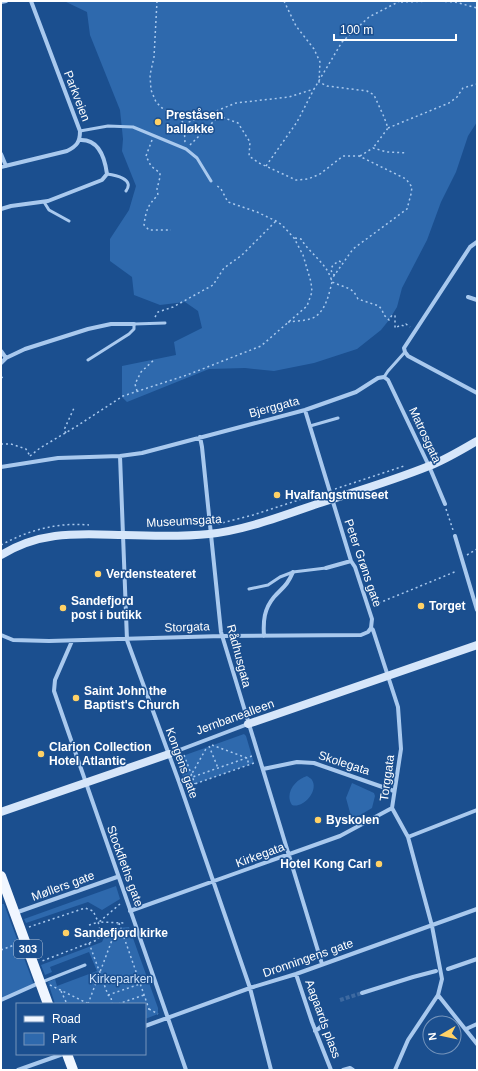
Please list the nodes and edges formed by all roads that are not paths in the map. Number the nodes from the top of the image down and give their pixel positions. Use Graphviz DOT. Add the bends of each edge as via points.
graph roads {
  1 [pos="6,1"];
  2 [pos="31,1"];
  3 [pos="1,2"];
  4 [pos="80,131"];
  5 [pos="80,140"];
  6 [pos="1,154"];
  7 [pos="3,167"];
  8 [pos="107,174"];
  9 [pos="211,180"];
  10 [pos="126,191"];
  11 [pos="44,202"];
  12 [pos="1,209"];
  13 [pos="69,220"];
  14 [pos="477,243"];
  15 [pos="468,297"];
  16 [pos="477,300"];
  17 [pos="165,323"];
  18 [pos="134,324"];
  19 [pos="1,351"];
  20 [pos="405,352"];
  21 [pos="6,358"];
  22 [pos="88,360"];
  23 [pos="1,363"];
  24 [pos="384,377"];
  25 [pos="477,393"];
  26 [pos="306,410"];
  27 [pos="338,418"];
  28 [pos="310,426"];
  29 [pos="200,437"];
  30 [pos="477,441"];
  31 [pos="120,456"];
  32 [pos="429,466"];
  33 [pos="1,467"];
  34 [pos="332,500"];
  35 [pos="444,504"];
  36 [pos="210,534"];
  37 [pos="123,535"];
  38 [pos="455,536"];
  39 [pos="1,556"];
  40 [pos="351,561"];
  41 [pos="326,568"];
  42 [pos="293,572"];
  43 [pos="249,589"];
  44 [pos="477,610"];
  45 [pos="371,628"];
  46 [pos="1,635"];
  47 [pos="222,636"];
  48 [pos="264,636"];
  49 [pos="127,640"];
  50 [pos="72,641"];
  51 [pos="477,645"];
  52 [pos="388,676"];
  53 [pos="248,724"];
  54 [pos="169,754"];
  55 [pos="263,769"];
  56 [pos="85,783"];
  57 [pos="394,791"];
  58 [pos="392,808"];
  59 [pos="477,810"];
  60 [pos="1,812"];
  61 [pos="408,837"];
  62 [pos="289,855"];
  63 [pos="1,876"];
  64 [pos="118,877"];
  65 [pos="213,882"];
  66 [pos="5,895"];
  67 [pos="477,909"];
  68 [pos="130,911"];
  69 [pos="15,914"];
  70 [pos="432,926"];
  71 [pos="477,959"];
  72 [pos="322,964"];
  73 [pos="85,965"];
  74 [pos="448,969"];
  75 [pos="436,971"];
  76 [pos="296,974"];
  77 [pos="44,983"];
  78 [pos="250,988"];
  79 [pos="362,993"];
  80 [pos="438,996"];
  81 [pos="1,1000"];
  82 [pos="48,1003"];
  83 [pos="322,1012"];
  84 [pos="168,1019"];
  85 [pos="477,1024"];
  86 [pos="146,1026"];
  87 [pos="466,1029"];
  88 [pos="315,1031"];
  89 [pos="477,1044"];
  90 [pos="61,1055"];
  91 [pos="67,1055"];
  92 [pos="18,1070"];
  93 [pos="73,1070"];
  94 [pos="186,1070"];
  95 [pos="271,1070"];
  96 [pos="331,1070"];
  97 [pos="343,1070"];
  98 [pos="354,1070"];
  99 [pos="395,1070"];
  1 -- 3 [label="street"];
  2 -- 4 [label="street, Parkveien"];
  4 -- 5 [label="street, Parkveien"];
  4 -- 9 [label="lane" via="108,126 133,127 186,149 197,158"];
  5 -- 7 [label="street, Parkveien" via="76,147 67,151"];
  5 -- 8 [label="street" via="95,145 101,153"];
  6 -- 7 [label="street"];
  8 -- 10 [label="lane" via="125,179 128,186"];
  8 -- 11 [label="street" via="102,180"];
  11 -- 12 [label="street"];
  11 -- 13 [label="lane" via="49,210"];
  14 -- 20 [label="street, Bjerggata" via="470,247 404,348"];
  15 -- 16 [label="street"];
  17 -- 18 [label="lane"];
  18 -- 21 [label="street" via="111,324 88,329"];
  18 -- 22 [label="lane" via="134,329 129,334"];
  19 -- 21 [label="street"];
  20 -- 24 [label="lane, Bjerggata"];
  20 -- 25 [label="street"];
  21 -- 23 [label="street"];
  24 -- 26 [label="street, Bjerggata" via="356,392"];
  24 -- 32 [label="street, Matrosgata" via="388,380"];
  26 -- 28 [label="street, Peter Grøns gate"];
  26 -- 29 [label="street, Bjerggata"];
  27 -- 28 [label="lane"];
  28 -- 34 [label="street, Peter Grøns gate"];
  29 -- 31 [label="street, Bjerggata" via="142,453"];
  29 -- 36 [label="street, Rådhusgata"];
  30 -- 32 [label="street, Museumsgata"];
  31 -- 33 [label="street, Bjerggata" via="58,458"];
  31 -- 37 [label="street, Kongens gate"];
  32 -- 34 [label="street, Museumsgata"];
  32 -- 35 [label="street, Matrosgata"];
  34 -- 36 [label="street, Museumsgata" via="252,526"];
  34 -- 40 [label="street, Peter Grøns gate"];
  36 -- 37 [label="street, Museumsgata" via="170,537"];
  36 -- 47 [label="street, Rådhusgata"];
  37 -- 39 [label="street, Museumsgata" via="80,533 53,536 23,544"];
  37 -- 49 [label="street, Kongens gate"];
  38 -- 44 [label="street"];
  40 -- 41 [label="street"];
  40 -- 45 [label="street, Peter Grøns gate" via="372,619"];
  41 -- 42 [label="lane"];
  42 -- 43 [label="lane" via="268,585"];
  42 -- 48 [label="street" via="288,583 267,609 264,617"];
  45 -- 48 [label="street, Storgata" via="361,635"];
  45 -- 52 [label="street, Peter Grøns gate"];
  46 -- 50 [label="street, Storgata" via="10,640"];
  47 -- 48 [label="street, Storgata"];
  47 -- 49 [label="street, Storgata"];
  47 -- 53 [label="street, Rådhusgata"];
  49 -- 50 [label="street, Storgata"];
  49 -- 54 [label="street, Kongens gate"];
  50 -- 56 [label="street, Stockfleths gate" via="54,680 54,691"];
  51 -- 52 [label="street, Jernbanealleen"];
  52 -- 53 [label="street, Jernbanealleen"];
  52 -- 57 [label="street, Torggata" via="398,707 401,749"];
  53 -- 54 [label="street, Jernbanealleen"];
  53 -- 55 [label="street, Rådhusgata"];
  54 -- 56 [label="street, Jernbanealleen"];
  54 -- 65 [label="street, Kongens gate"];
  55 -- 57 [label="street, Skolegata" via="297,762 314,762"];
  55 -- 62 [label="street, Rådhusgata"];
  56 -- 60 [label="street, Jernbanealleen"];
  56 -- 64 [label="street, Stockfleths gate"];
  57 -- 58 [label="street, Torggata"];
  58 -- 61 [label="street, Torggata"];
  58 -- 62 [label="street, Kirkegata" via="340,836"];
  59 -- 61 [label="street"];
  61 -- 70 [label="street, Torggata"];
  62 -- 65 [label="street, Kirkegata"];
  62 -- 72 [label="street, Rådhusgata"];
  63 -- 66 [label="main road, 303"];
  64 -- 68 [label="street, Stockfleths gate"];
  64 -- 69 [label="street, Møllers gate"];
  65 -- 68 [label="street, Kirkegata"];
  65 -- 78 [label="street, Kongens gate"];
  66 -- 69 [label="main road, 303"];
  67 -- 70 [label="street, Dronningens gate"];
  68 -- 84 [label="street, Stockfleths gate"];
  69 -- 77 [label="main road, 303"];
  70 -- 72 [label="street, Dronningens gate"];
  70 -- 80 [label="street, Torggata" via="442,979"];
  71 -- 74 [label="street"];
  72 -- 76 [label="street, Dronningens gate"];
  73 -- 77 [label="lane" via="46,979"];
  75 -- 79 [label="street"];
  76 -- 78 [label="street, Dronningens gate"];
  76 -- 88 [label="street, Aagaards plass"];
  77 -- 81 [label="street"];
  77 -- 82 [label="main road, 303"];
  78 -- 84 [label="street, Dronningens gate"];
  78 -- 95 [label="street, Kongens gate"];
  80 -- 87 [label="street"];
  80 -- 99 [label="street" via="408,1040"];
  83 -- 88 [label="street" via="324,1023"];
  84 -- 86 [label="street, Dronningens gate"];
  84 -- 94 [label="street, Stockfleths gate"];
  85 -- 87 [label="street"];
  87 -- 89 [label="street"];
  88 -- 96 [label="street, Aagaards plass"];
  90 -- 92 [label="street"];
  91 -- 93 [label="main road"];
  97 -- 98 [label="street, Aagaards plass"];
}
